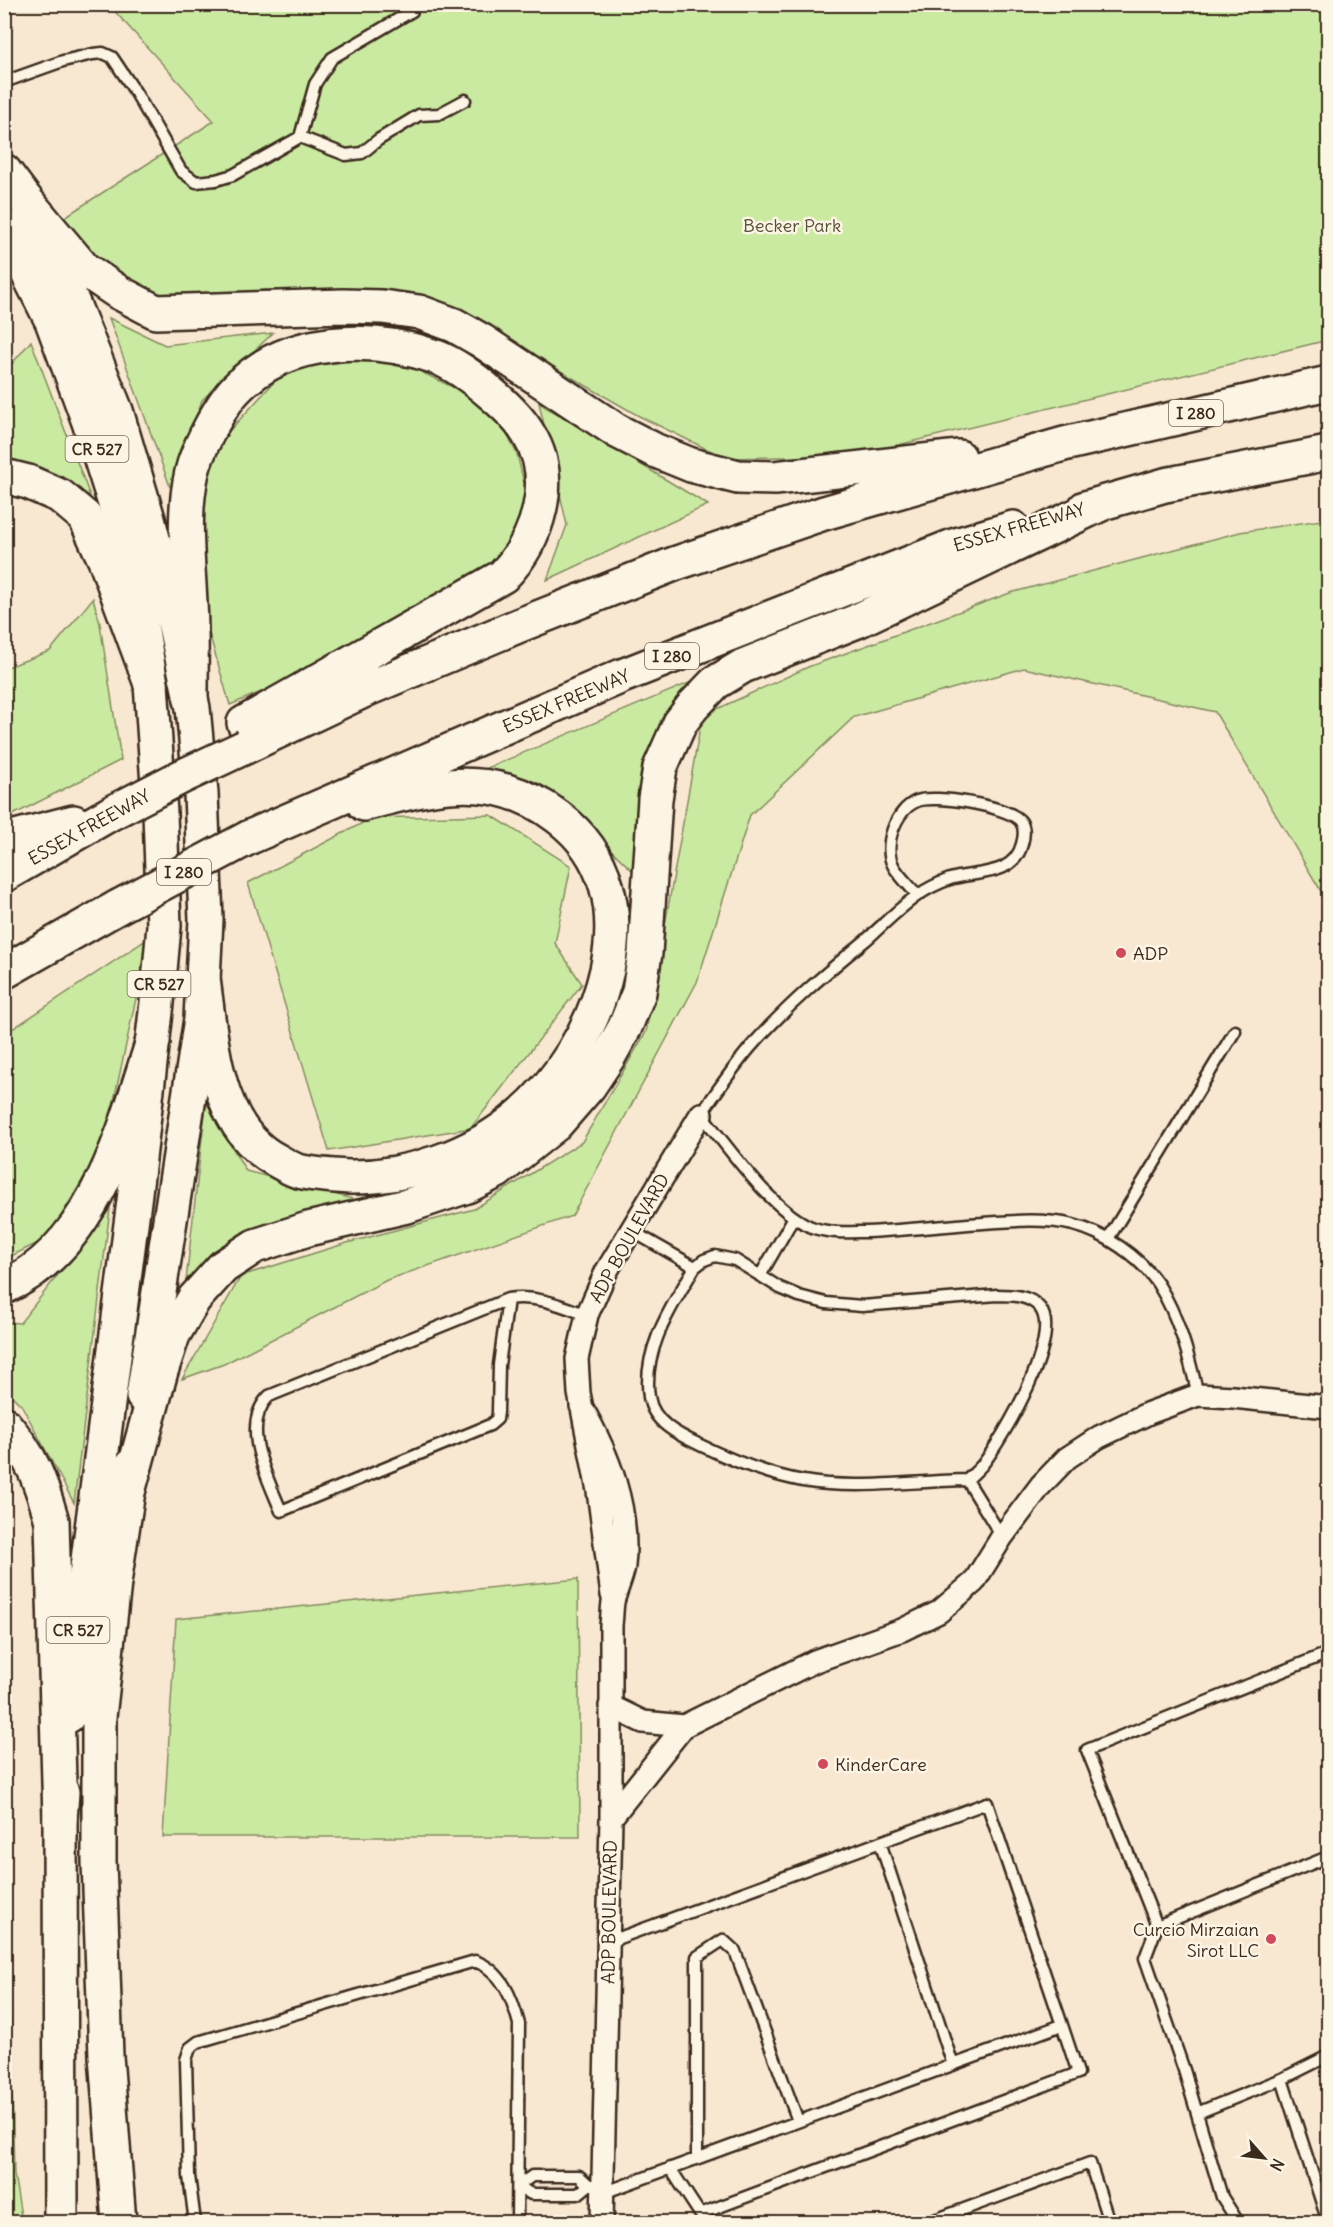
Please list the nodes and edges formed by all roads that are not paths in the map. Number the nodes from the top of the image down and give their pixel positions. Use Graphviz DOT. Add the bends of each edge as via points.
graph roads {
  1 [pos="412,11"];
  2 [pos="4,82"];
  3 [pos="465,100"];
  4 [pos="300,137"];
  5 [pos="4,171"];
  6 [pos="25,199"];
  7 [pos="4,226"];
  8 [pos="1329,383"];
  9 [pos="1064,444"];
  10 [pos="1329,453"];
  11 [pos="4,476"];
  12 [pos="1105,502"];
  13 [pos="151,684"];
  14 [pos="191,698"];
  15 [pos="244,735"];
  16 [pos="113,812"];
  17 [pos="250,837"];
  18 [pos="4,840"];
  19 [pos="4,874"];
  20 [pos="917,896"];
  21 [pos="69,934"];
  22 [pos="4,972"];
  23 [pos="203,979"];
  24 [pos="4,986"];
  25 [pos="1235,1031"];
  26 [pos="153,1041"];
  27 [pos="701,1114"];
  28 [pos="794,1217"];
  29 [pos="630,1230"];
  30 [pos="1108,1239"];
  31 [pos="695,1267"];
  32 [pos="760,1276"];
  33 [pos="4,1287"];
  34 [pos="508,1299"];
  35 [pos="587,1315"];
  36 [pos="1198,1395"];
  37 [pos="581,1406"];
  38 [pos="1329,1407"];
  39 [pos="4,1424"];
  40 [pos="967,1480"];
  41 [pos="128,1492"];
  42 [pos="1002,1537"];
  43 [pos="613,1602"];
  44 [pos="1329,1653"];
  45 [pos="610,1706"];
  46 [pos="684,1726"];
  47 [pos="611,1818"];
  48 [pos="60,1820"];
  49 [pos="880,1842"];
  50 [pos="1329,1857"];
  51 [pos="1157,1926"];
  52 [pos="608,1942"];
  53 [pos="1062,2025"];
  54 [pos="1329,2056"];
  55 [pos="952,2065"];
  56 [pos="1282,2079"];
  57 [pos="1197,2113"];
  58 [pos="798,2121"];
  59 [pos="61,2123"];
  60 [pos="697,2158"];
  61 [pos="670,2168"];
  62 [pos="518,2186"];
  63 [pos="598,2188"];
  64 [pos="61,2223"];
  65 [pos="74,2223"];
  66 [pos="119,2223"];
  67 [pos="195,2223"];
  68 [pos="517,2223"];
  69 [pos="602,2223"];
  70 [pos="928,2223"];
  71 [pos="1109,2223"];
  72 [pos="1238,2223"];
  73 [pos="1328,2223"];
  1 -- 4 [label="lane" via="332,58 315,84"];
  2 -- 4 [label="lane" via="93,54 112,57 181,171 196,182 233,175"];
  3 -- 4 [label="lane" via="439,114 419,115 362,153 346,155"];
  5 -- 6 [label="main road, CR 527"];
  6 -- 9 [label="main road" via="84,269 156,312 343,306 419,312 482,340 626,436 691,465 738,477 821,474"];
  6 -- 14 [label="main road, CR 527" via="57,264 116,411 148,519"];
  7 -- 13 [label="main road, CR 527" via="52,321 89,422 127,541"];
  8 -- 9 [label="main road, ESSEX FREEWAY / I 280"];
  9 -- 15 [label="main road, ESSEX FREEWAY / I 280" via="824,513 674,564"];
  10 -- 12 [label="main road, ESSEX FREEWAY / I 280" via="1165,485"];
  11 -- 13 [label="main road" via="60,496 85,517"];
  12 -- 17 [label="main road, ESSEX FREEWAY / I 280" via="953,546 622,676"];
  12 -- 41 [label="main road" via="856,621 743,666 715,683 700,698 680,723 660,768 639,992 625,1027 589,1086 556,1124 497,1171 467,1186 255,1246 223,1267 194,1299 173,1335"];
  13 -- 26 [label="main road, CR 527" via="164,926"];
  14 -- 15 [label="main road" via="188,500 201,447 237,387 282,356 342,343 401,347 462,370 508,409 529,434 538,454 538,518 517,562 503,576"];
  14 -- 23 [label="main road, CR 527" via="201,793 206,920"];
  15 -- 16 [label="main road, ESSEX FREEWAY / I 280, bridge" via="181,777"];
  16 -- 18 [label="main road"];
  16 -- 19 [label="main road, ESSEX FREEWAY / I 280"];
  17 -- 21 [label="main road, ESSEX FREEWAY / I 280, bridge"];
  17 -- 23 [label="main road" via="389,798 449,786 491,787 517,793 542,804 567,823 591,850 611,907 612,941 606,978 593,1017 571,1055 546,1090 518,1117 484,1141 446,1159 369,1177 296,1171 265,1154 240,1130 228,1105 214,1055"];
  20 -- 20 [label="lane" via="890,856 894,827 910,805 934,799 990,807 1014,814 1021,822 1021,849 1010,864 950,879"];
  20 -- 27 [label="lane" via="790,1005 744,1056"];
  21 -- 22 [label="main road, ESSEX FREEWAY / I 280"];
  21 -- 24 [label="main road"];
  23 -- 41 [label="main road, CR 527" via="201,1019"];
  25 -- 30 [label="lane"];
  26 -- 33 [label="main road" via="103,1180 63,1244 28,1275"];
  26 -- 48 [label="main road, CR 527" via="71,1687"];
  27 -- 28 [label="lane" via="774,1202"];
  27 -- 29 [label="street, ADP BOULEVARD"];
  28 -- 30 [label="lane" via="811,1227 840,1232 1038,1221 1073,1225"];
  28 -- 32 [label="lane"];
  29 -- 31 [label="lane"];
  29 -- 35 [label="street, ADP BOULEVARD"];
  30 -- 36 [label="lane" via="1135,1259 1157,1283 1173,1311"];
  31 -- 32 [label="lane" via="715,1256 735,1260"];
  31 -- 40 [label="lane" via="668,1314 651,1357 650,1400 655,1414 666,1426 730,1460 804,1481 837,1484"];
  32 -- 40 [label="lane" via="799,1296 826,1303 862,1306 997,1295 1020,1296 1039,1306 1045,1328 1022,1400 1000,1439"];
  34 -- 34 [label="lane" via="269,1396 259,1410 256,1442 281,1511 497,1419"];
  34 -- 35 [label="lane" via="541,1299"];
  35 -- 37 [label="street, ADP BOULEVARD" via="577,1359"];
  36 -- 38 [label="street"];
  36 -- 42 [label="street" via="1099,1437 1067,1458"];
  37 -- 43 [label="street, ADP BOULEVARD" via="578,1432 600,1584"];
  37 -- 43 [label="street, ADP BOULEVARD" via="601,1441 616,1482 623,1517 624,1567"];
  39 -- 48 [label="main road" via="21,1444 38,1476 52,1521"];
  40 -- 42 [label="lane"];
  41 -- 66 [label="main road, CR 527" via="99,1728 106,2056"];
  42 -- 46 [label="street" via="974,1582 939,1612 902,1630 815,1661"];
  43 -- 45 [label="street, ADP BOULEVARD"];
  44 -- 51 [label="lane" via="1087,1750"];
  45 -- 46 [label="street" via="643,1722"];
  45 -- 47 [label="street, ADP BOULEVARD"];
  46 -- 47 [label="street"];
  47 -- 52 [label="street, ADP BOULEVARD"];
  48 -- 59 [label="main road, CR 527"];
  49 -- 52 [label="lane"];
  49 -- 53 [label="lane" via="987,1803"];
  49 -- 55 [label="lane"];
  50 -- 51 [label="lane"];
  51 -- 57 [label="lane" via="1145,1958"];
  52 -- 63 [label="street, ADP BOULEVARD"];
  53 -- 55 [label="lane"];
  53 -- 61 [label="lane" via="1078,2073 700,2214"];
  54 -- 56 [label="lane"];
  55 -- 58 [label="lane"];
  56 -- 57 [label="lane"];
  56 -- 73 [label="lane"];
  57 -- 72 [label="lane" via="1222,2197"];
  58 -- 60 [label="lane"];
  58 -- 60 [label="lane" via="735,1951 723,1940 697,1957"];
  59 -- 64 [label="main road, CR 527"];
  59 -- 65 [label="main road"];
  60 -- 61 [label="lane"];
  61 -- 63 [label="lane"];
  62 -- 63 [label="lane" via="531,2194 578,2194"];
  62 -- 63 [label="lane" via="532,2176 579,2176"];
  62 -- 67 [label="lane" via="519,2024 513,2000 500,1978 474,1961 198,2042 190,2048 186,2060 189,2176"];
  62 -- 68 [label="lane"];
  63 -- 69 [label="street, ADP BOULEVARD"];
  70 -- 71 [label="lane" via="1090,2163"];
}
